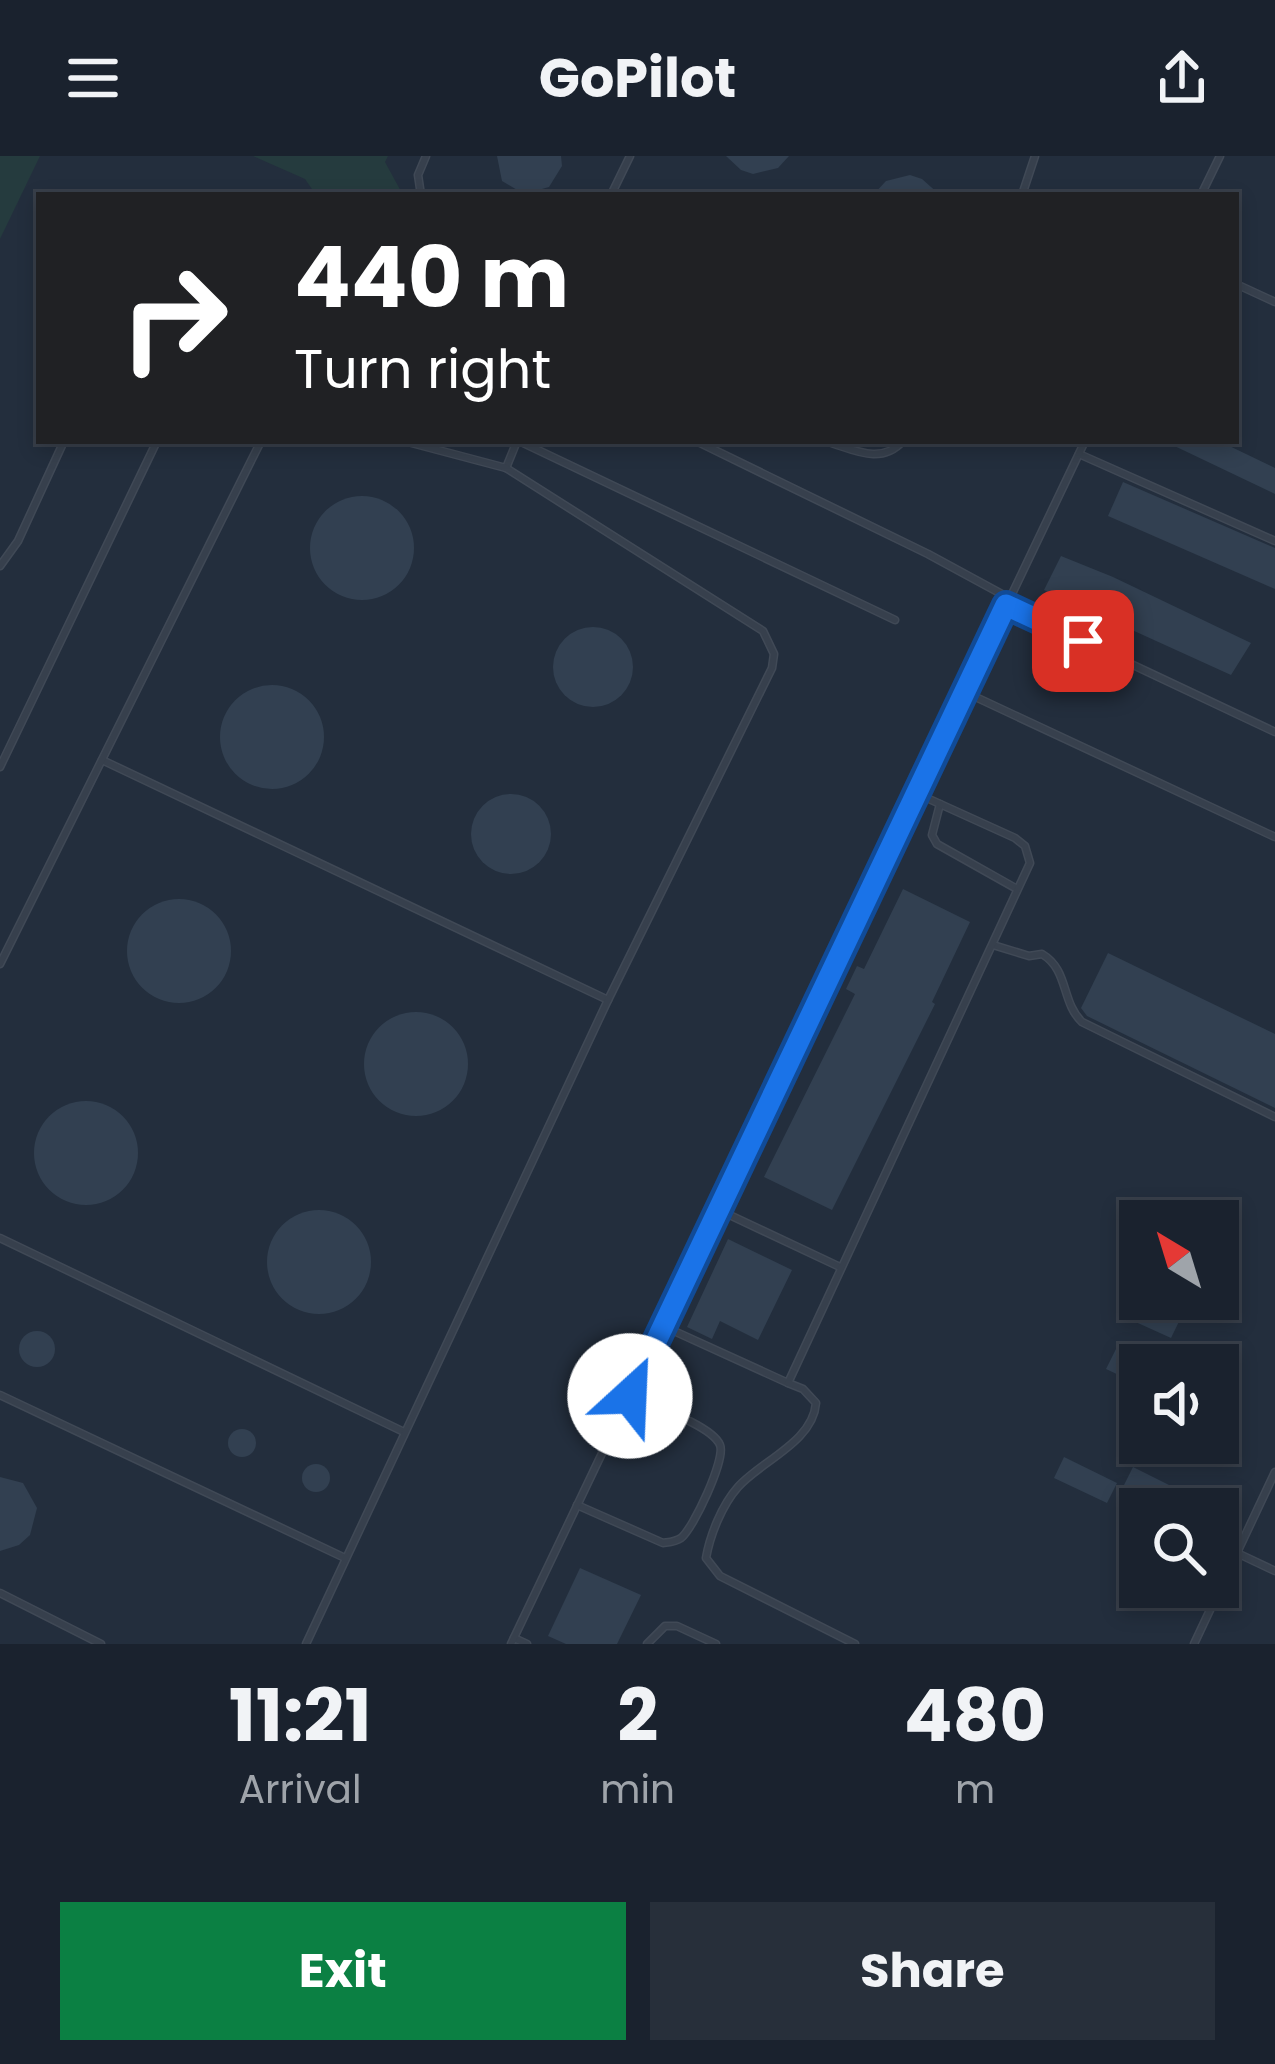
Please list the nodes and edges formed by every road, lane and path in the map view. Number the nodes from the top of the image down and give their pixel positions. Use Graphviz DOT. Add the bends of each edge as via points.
graph roads {
  1 [pos="426,156"];
  2 [pos="630,156"];
  3 [pos="1035,156"];
  4 [pos="1220,156"];
  5 [pos="421,192"];
  6 [pos="612,192"];
  7 [pos="1023,192"];
  8 [pos="1203,192"];
  9 [pos="1239,285"];
  10 [pos="1275,302"];
  11 [pos="63,444"];
  12 [pos="156,444"];
  13 [pos="260,444"];
  14 [pos="415,444"];
  15 [pos="517,444"];
  16 [pos="524,444"];
  17 [pos="702,444"];
  18 [pos="838,444"];
  19 [pos="899,444"];
  20 [pos="1084,444"];
  21 [pos="1079,454"];
  22 [pos="506,469"];
  23 [pos="1275,541"];
  24 [pos="0,566"];
  25 [pos="1007,602"];
  26 [pos="895,620"];
  27 [pos="967,693"];
  28 [pos="1275,732"];
  29 [pos="102,760"];
  30 [pos="0,767"];
  31 [pos="918,794"];
  32 [pos="940,804"];
  33 [pos="1275,837"];
  34 [pos="1019,890"];
  35 [pos="993,945"];
  36 [pos="0,964"];
  37 [pos="608,1000"];
  38 [pos="1275,1117"];
  39 [pos="718,1210"];
  40 [pos="0,1238"];
  41 [pos="842,1268"];
  42 [pos="663,1326"];
  43 [pos="788,1382"];
  44 [pos="0,1395"];
  45 [pos="630,1396"];
  46 [pos="404,1432"];
  47 [pos="1275,1472"];
  48 [pos="577,1505"];
  49 [pos="1239,1549"];
  50 [pos="1239,1554"];
  51 [pos="345,1558"];
  52 [pos="1275,1571"];
  53 [pos="0,1593"];
  54 [pos="1211,1608"];
  55 [pos="512,1641"];
  56 [pos="101,1644"];
  57 [pos="306,1644"];
  58 [pos="527,1644"];
  59 [pos="647,1644"];
  60 [pos="716,1644"];
  61 [pos="854,1644"];
  62 [pos="1194,1644"];
  1 -- 5 [label="lane"];
  2 -- 6 [label="lane"];
  3 -- 7 [label="lane"];
  4 -- 8 [label="lane"];
  9 -- 10 [label="lane"];
  11 -- 24 [label="lane"];
  12 -- 30 [label="lane"];
  13 -- 29 [label="lane"];
  14 -- 22 [label="lane"];
  15 -- 22 [label="lane"];
  16 -- 26 [label="lane"];
  17 -- 25 [label="lane"];
  18 -- 19 [label="lane" via="884,455"];
  20 -- 21 [label="lane"];
  21 -- 23 [label="lane"];
  21 -- 25 [label="lane"];
  22 -- 37 [label="lane" via="764,631 775,655"];
  25 -- 27 [label="lane"];
  25 -- 28 [label="lane"];
  27 -- 31 [label="lane"];
  27 -- 33 [label="lane"];
  29 -- 36 [label="lane"];
  29 -- 37 [label="lane"];
  31 -- 32 [label="lane"];
  31 -- 39 [label="lane"];
  32 -- 34 [label="lane" via="937,844"];
  32 -- 34 [label="lane" via="1025,846 1030,863"];
  34 -- 35 [label="lane"];
  35 -- 38 [label="lane" via="1054,962 1082,1022"];
  35 -- 41 [label="lane"];
  37 -- 46 [label="lane"];
  39 -- 41 [label="lane"];
  39 -- 42 [label="lane"];
  40 -- 46 [label="lane"];
  41 -- 43 [label="lane"];
  42 -- 43 [label="lane"];
  42 -- 45 [label="lane"];
  43 -- 61 [label="lane" via="816,1403 812,1420 737,1488 706,1558 720,1576"];
  44 -- 51 [label="lane"];
  45 -- 48 [label="lane"];
  45 -- 48 [label="lane" via="709,1432 720,1445 691,1528 663,1543"];
  46 -- 51 [label="lane"];
  47 -- 49 [label="lane"];
  48 -- 55 [label="lane"];
  50 -- 52 [label="lane"];
  51 -- 57 [label="lane"];
  53 -- 56 [label="lane"];
  54 -- 62 [label="lane"];
  55 -- 58 [label="lane"];
  59 -- 60 [label="lane" via="665,1626"];
}
